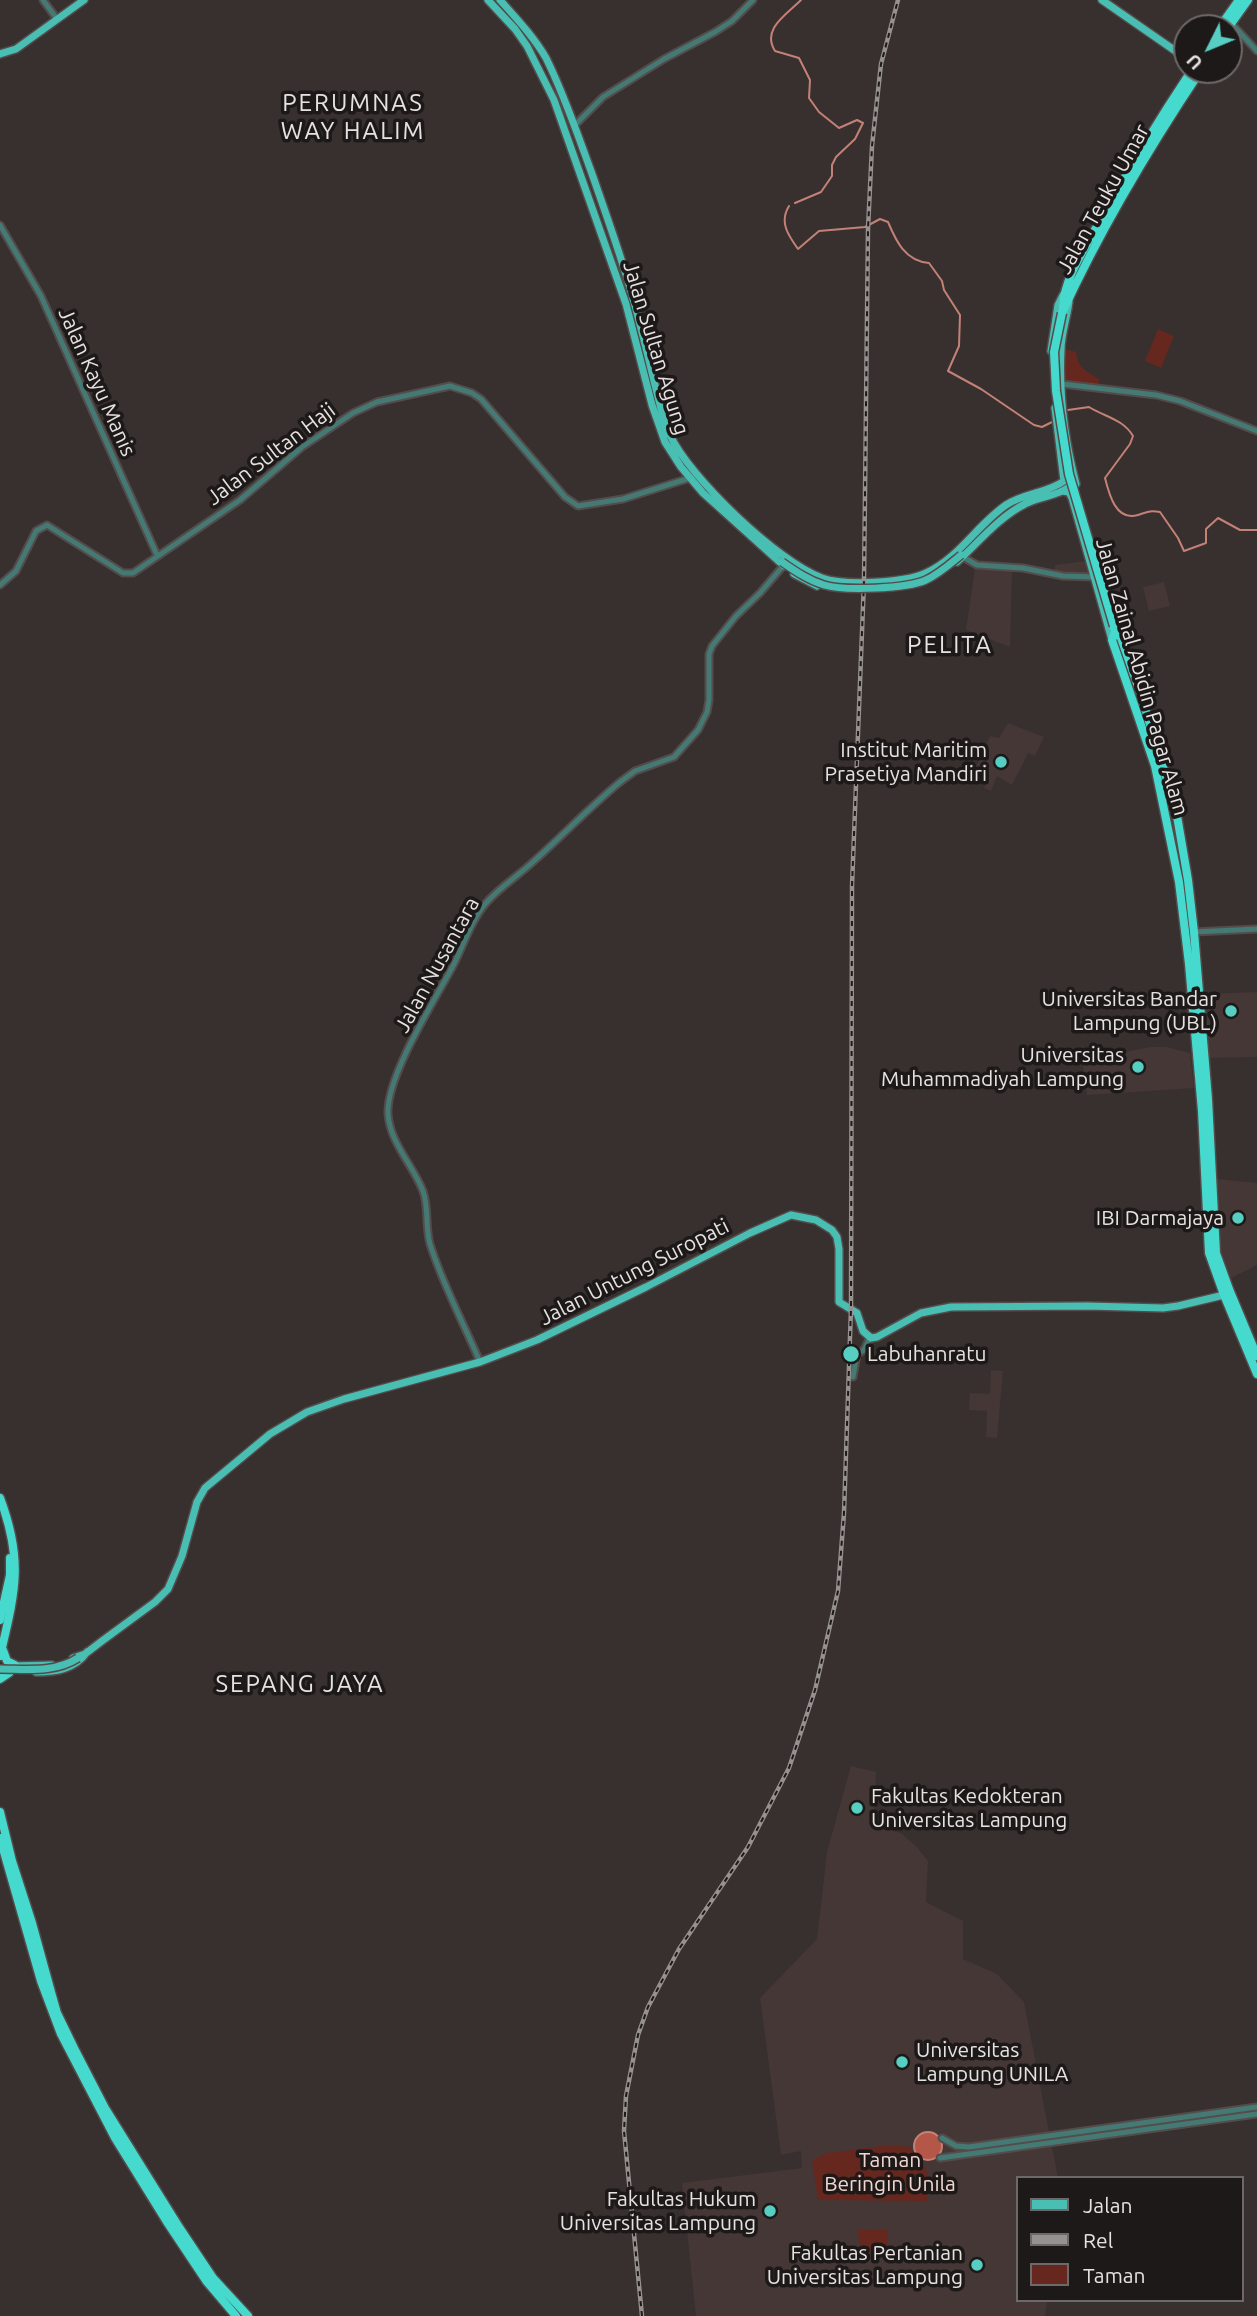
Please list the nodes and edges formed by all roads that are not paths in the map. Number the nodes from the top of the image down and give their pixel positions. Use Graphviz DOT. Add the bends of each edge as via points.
graph roads {
  1 [pos="43,0"];
  2 [pos="83,0"];
  3 [pos="488,0"];
  4 [pos="500,0"];
  5 [pos="752,0"];
  6 [pos="1102,0"];
  7 [pos="57,19"];
  8 [pos="1243,38"];
  9 [pos="1173,49"];
  10 [pos="1257,51"];
  11 [pos="0,54"];
  12 [pos="1183,84"];
  13 [pos="1192,84"];
  14 [pos="563,96"];
  15 [pos="554,100"];
  16 [pos="574,126"];
  17 [pos="601,199"];
  18 [pos="592,203"];
  19 [pos="0,225"];
  20 [pos="1066,299"];
  21 [pos="630,303"];
  22 [pos="1062,384"];
  23 [pos="1064,407"];
  24 [pos="1055,408"];
  25 [pos="1257,431"];
  26 [pos="1065,447"];
  27 [pos="1065,477"];
  28 [pos="691,478"];
  29 [pos="1075,481"];
  30 [pos="1061,491"];
  31 [pos="1081,515"];
  32 [pos="773,553"];
  33 [pos="962,554"];
  34 [pos="157,555"];
  35 [pos="783,562"];
  36 [pos="1094,577"];
  37 [pos="0,585"];
  38 [pos="887,586"];
  39 [pos="1115,634"];
  40 [pos="1257,929"];
  41 [pos="1194,932"];
  42 [pos="1209,1180"];
  43 [pos="1224,1295"];
  44 [pos="1240,1323"];
  45 [pos="870,1337"];
  46 [pos="1255,1360"];
  47 [pos="480,1362"];
  48 [pos="1257,1374"];
  49 [pos="853,1377"];
  50 [pos="0,1498"];
  51 [pos="0,1514"];
  52 [pos="0,1620"];
  53 [pos="1,1652"];
  54 [pos="83,1655"];
  55 [pos="5,1671"];
  56 [pos="0,1812"];
  57 [pos="0,1838"];
  58 [pos="32,1936"];
  59 [pos="1257,2107"];
  60 [pos="1257,2114"];
  61 [pos="942,2138"];
  62 [pos="940,2158"];
  63 [pos="155,2195"];
  64 [pos="236,2316"];
  65 [pos="248,2316"];
  1 -- 7 [label="street"];
  2 -- 7 [label="main road"];
  3 -- 15 [label="main road, Jalan Sultan Agung" via="527,46"];
  4 -- 14 [label="main road, Jalan Sultan Agung" via="545,56"];
  5 -- 16 [label="street" via="732,21 603,97"];
  6 -- 9 [label="main road"];
  7 -- 11 [label="main road" via="16,49"];
  8 -- 10 [label="street"];
  12 -- 20 [label="highway, Jalan Teuku Umar" via="1077,262"];
  13 -- 20 [label="highway, Jalan Teuku Umar"];
  14 -- 15 [label="main road"];
  14 -- 16 [label="main road, Jalan Sultan Agung"];
  15 -- 18 [label="main road, Jalan Sultan Agung"];
  16 -- 17 [label="main road, Jalan Sultan Agung"];
  17 -- 18 [label="main road"];
  17 -- 21 [label="main road, Jalan Sultan Agung"];
  18 -- 21 [label="main road, Jalan Sultan Agung"];
  19 -- 34 [label="street, Jalan Kayu Manis" via="41,296"];
  20 -- 22 [label="main road, Jalan Teuku Umar" via="1060,348"];
  20 -- 24 [label="main road, Jalan Teuku Umar" via="1058,305 1050,354"];
  20 -- 39 [label="highway, bridge" via="1054,352 1056,391 1069,474"];
  21 -- 28 [label="main road, Jalan Sultan Agung" via="659,429"];
  21 -- 32 [label="main road, Jalan Sultan Agung" via="673,442 697,476"];
  22 -- 23 [label="main road, Jalan Teuku Umar"];
  22 -- 25 [label="street" via="1156,395"];
  23 -- 24 [label="main road" via="1059,412"];
  23 -- 26 [label="main road, Jalan Teuku Umar"];
  24 -- 26 [label="main road, Jalan Teuku Umar"];
  26 -- 27 [label="main road, Jalan Teuku Umar"];
  26 -- 29 [label="main road, Jalan Teuku Umar"];
  27 -- 33 [label="main road, Jalan Sultan Agung" via="1060,484 1003,507"];
  28 -- 32 [label="main road, Jalan Sultan Agung"];
  28 -- 34 [label="street, Jalan Sultan Haji" via="623,499 579,506 565,496 481,399 450,386 437,387 377,402 338,421 240,500"];
  29 -- 30 [label="main road, Jalan Sultan Agung"];
  29 -- 31 [label="main road, Jalan Zainal Abidin Pagar Alam"];
  30 -- 31 [label="main road, Jalan Zainal Abidin Pagar Alam" via="1071,495"];
  30 -- 33 [label="main road, Jalan Sultan Agung" via="1012,511"];
  31 -- 36 [label="main road, Jalan Zainal Abidin Pagar Alam"];
  31 -- 39 [label="main road, Jalan Zainal Abidin Pagar Alam"];
  32 -- 35 [label="main road"];
  32 -- 38 [label="main road, Jalan Sultan Agung" via="823,579"];
  33 -- 35 [label="main road, bridge" via="923,577 899,583 827,583"];
  33 -- 36 [label="street" via="977,565"];
  33 -- 38 [label="main road, Jalan Sultan Agung" via="927,573"];
  34 -- 37 [label="street, Jalan Sultan Haji" via="139,570 123,573 47,525 36,531 22,562"];
  35 -- 38 [label="main road, Jalan Sultan Agung" via="805,581 822,588 856,591"];
  35 -- 47 [label="street, Jalan Nusantara" via="712,646 706,712 679,753 620,782 483,907 393,1086 389,1125 423,1192 429,1241"];
  36 -- 39 [label="main road, Jalan Zainal Abidin Pagar Alam"];
  39 -- 41 [label="highway, Jalan Zainal Abidin Pagar Alam" via="1166,772"];
  39 -- 42 [label="highway, Jalan Zainal Abidin Pagar Alam" via="1155,766 1175,859"];
  40 -- 41 [label="street"];
  41 -- 42 [label="highway, Jalan Zainal Abidin Pagar Alam"];
  42 -- 43 [label="highway, Jalan Zainal Abidin Pagar Alam" via="1209,1254"];
  42 -- 44 [label="highway, Jalan Zainal Abidin Pagar Alam" via="1216,1253"];
  43 -- 44 [label="highway, Jalan Zainal Abidin Pagar Alam"];
  43 -- 45 [label="main road" via="1163,1308 951,1307 921,1314 877,1338"];
  44 -- 46 [label="highway, Jalan Zainal Abidin Pagar Alam"];
  45 -- 47 [label="main road, Jalan Untung Suropati" via="857,1313 839,1302 837,1237 816,1220 791,1215 563,1329"];
  45 -- 49 [label="street" via="857,1354"];
  46 -- 48 [label="highway, Jalan Zainal Abidin Pagar Alam"];
  47 -- 54 [label="main road, Jalan Untung Suropati" via="332,1403 270,1434 201,1493 168,1589"];
  50 -- 53 [label="highway" via="12,1534 16,1570"];
  51 -- 52 [label="highway" via="10,1575"];
  53 -- 55 [label="highway"];
  54 -- 55 [label="main road, Jalan Untung Suropati" via="53,1665"];
  54 -- 55 [label="main road, bridge" via="50,1669"];
  56 -- 58 [label="highway"];
  57 -- 58 [label="highway"];
  58 -- 63 [label="highway" via="51,2014 101,2114"];
  59 -- 61 [label="street" via="969,2147"];
  60 -- 62 [label="street"];
  63 -- 64 [label="highway" via="194,2263"];
  63 -- 65 [label="highway" via="213,2278"];
}
